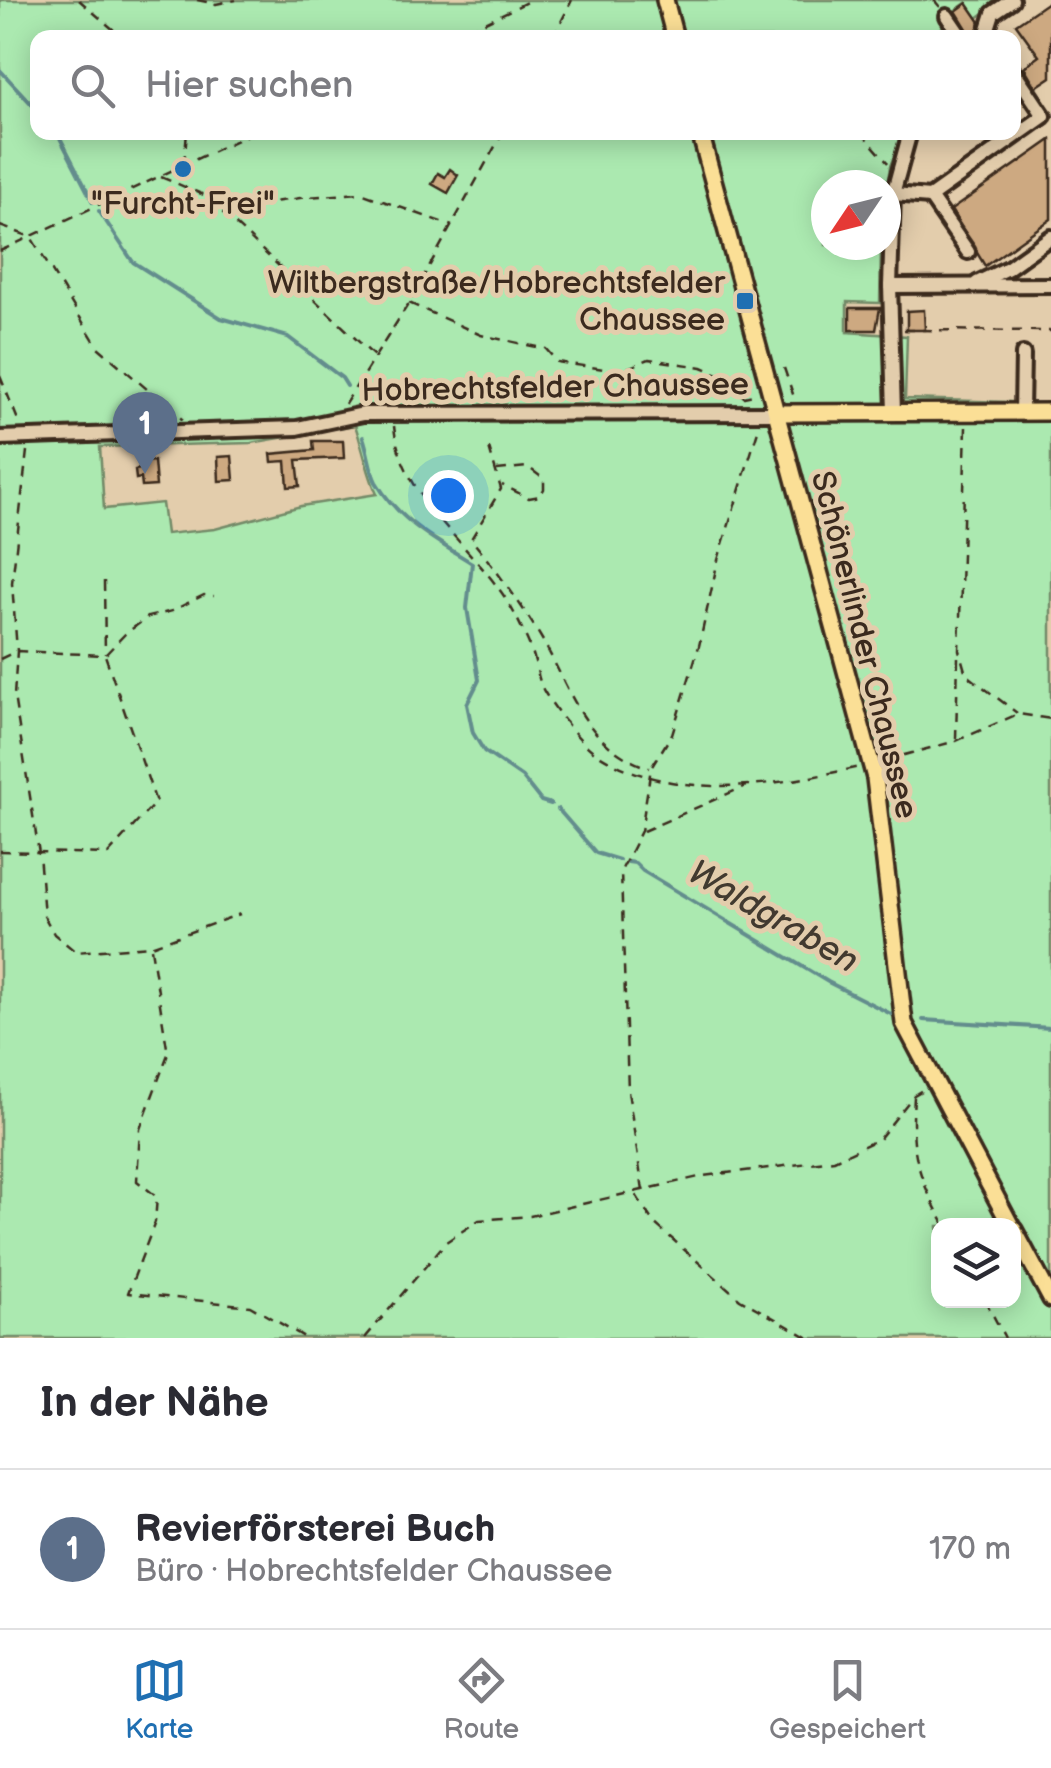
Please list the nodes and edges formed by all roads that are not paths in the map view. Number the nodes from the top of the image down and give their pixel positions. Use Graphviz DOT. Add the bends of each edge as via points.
graph roads {
  1 [pos="665,0"];
  2 [pos="1012,0"];
  3 [pos="948,16"];
  4 [pos="673,30"];
  5 [pos="957,30"];
  6 [pos="987,30"];
  7 [pos="1021,82"];
  8 [pos="1021,132"];
  9 [pos="702,140"];
  10 [pos="908,140"];
  11 [pos="1010,140"];
  12 [pos="900,170"];
  13 [pos="901,195"];
  14 [pos="930,197"];
  15 [pos="1051,237"];
  16 [pos="968,252"];
  17 [pos="891,260"];
  18 [pos="974,284"];
  19 [pos="1051,285"];
  20 [pos="890,286"];
  21 [pos="1023,354"];
  22 [pos="777,412"];
  23 [pos="894,412"];
  24 [pos="1022,412"];
  25 [pos="1051,412"];
  26 [pos="0,438"];
  27 [pos="1007,1218"];
  28 [pos="1021,1244"];
  29 [pos="1051,1299"];
  1 -- 4 [label="main road"];
  2 -- 6 [label="street" via="993,14"];
  3 -- 5 [label="street"];
  7 -- 8 [label="street" via="1044,116"];
  9 -- 22 [label="main road, Schönerlinder Chaussee"];
  10 -- 12 [label="street"];
  11 -- 14 [label="street"];
  13 -- 14 [label="street"];
  14 -- 16 [label="street"];
  15 -- 18 [label="street"];
  17 -- 20 [label="street"];
  18 -- 19 [label="street"];
  18 -- 20 [label="street"];
  20 -- 23 [label="street"];
  21 -- 24 [label="street"];
  22 -- 23 [label="main road, Hobrechtsfelder Chaussee"];
  22 -- 26 [label="street, Hobrechtsfelder Chaussee" via="392,414 297,428"];
  22 -- 27 [label="main road, Schönerlinder Chaussee" via="879,796 904,1023"];
  23 -- 24 [label="main road, Hobrechtsfelder Chaussee"];
  24 -- 25 [label="main road, Hobrechtsfelder Chaussee"];
  28 -- 29 [label="main road, Schönerlinder Chaussee"];
}
